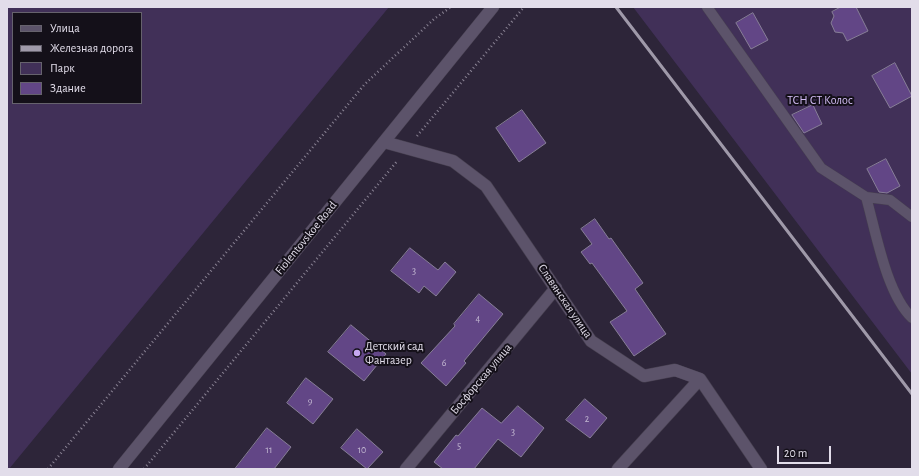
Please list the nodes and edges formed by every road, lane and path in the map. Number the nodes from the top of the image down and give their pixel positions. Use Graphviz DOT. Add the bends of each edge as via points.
graph roads {
  1 [pos="451,7"];
  2 [pos="493,7"];
  3 [pos="524,7"];
  4 [pos="707,7"];
  5 [pos="384,142"];
  6 [pos="408,148"];
  7 [pos="866,197"];
  8 [pos="912,217"];
  9 [pos="556,288"];
  10 [pos="912,318"];
  11 [pos="700,379"];
  12 [pos="48,469"];
  13 [pos="119,469"];
  14 [pos="144,469"];
  15 [pos="406,469"];
  16 [pos="618,469"];
  17 [pos="761,469"];
  1 -- 12 [label="path" via="434,19 364,85"];
  2 -- 5 [label="street, Fiolentovskoe Road"];
  3 -- 6 [label="path"];
  4 -- 7 [label="lane" via="821,168"];
  5 -- 6 [label="street, Славянская улица"];
  5 -- 13 [label="street, Fiolentovskoe Road"];
  6 -- 9 [label="street, Славянская улица" via="453,161 486,186"];
  6 -- 14 [label="path"];
  7 -- 8 [label="lane" via="890,200"];
  7 -- 10 [label="lane" via="889,278 903,309"];
  9 -- 11 [label="street, Славянская улица" via="591,341 644,376 675,370"];
  9 -- 15 [label="street, Босфорская улица"];
  11 -- 16 [label="street"];
  11 -- 17 [label="street"];
}
